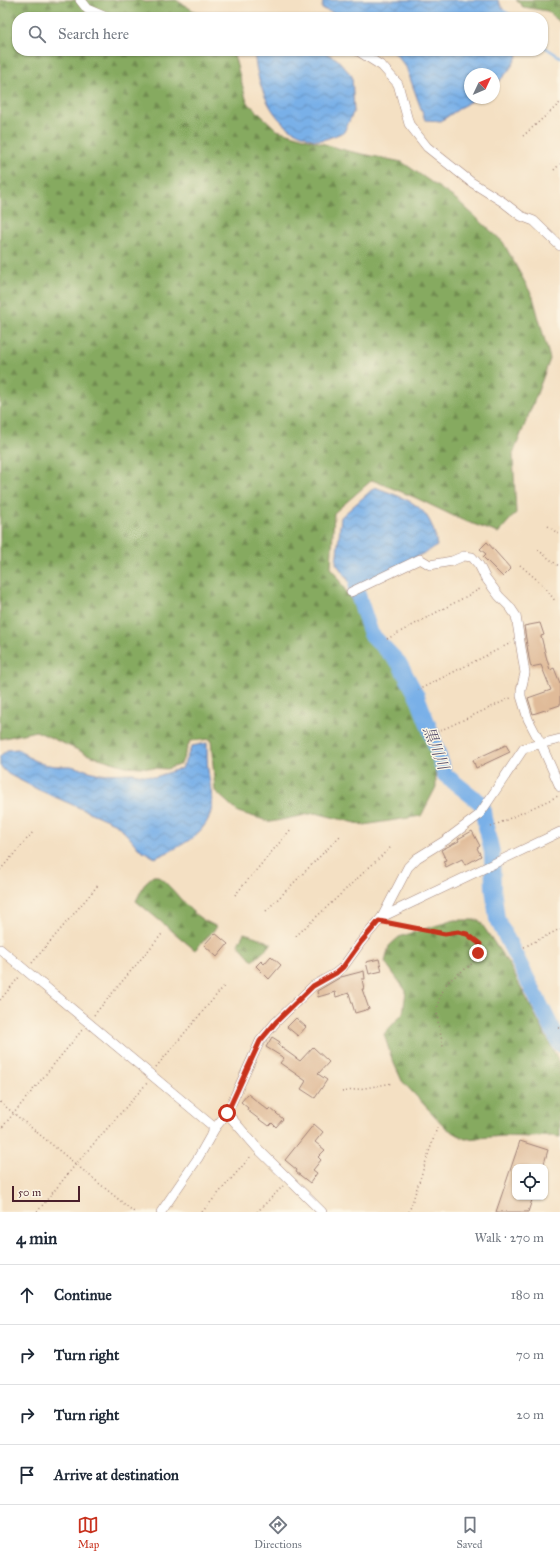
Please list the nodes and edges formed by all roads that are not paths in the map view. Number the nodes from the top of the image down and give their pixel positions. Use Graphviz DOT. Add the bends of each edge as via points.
graph roads {
  1 [pos="80,0"];
  2 [pos="95,12"];
  3 [pos="366,56"];
  4 [pos="560,246"];
  5 [pos="351,592"];
  6 [pos="560,739"];
  7 [pos="541,744"];
  8 [pos="559,791"];
  9 [pos="560,832"];
  10 [pos="381,919"];
  11 [pos="0,949"];
  12 [pos="227,1113"];
  13 [pos="215,1128"];
  14 [pos="161,1212"];
  15 [pos="322,1212"];
  1 -- 2 [label="street"];
  3 -- 4 [label="street" via="382,66 398,84 409,124 427,147 471,182 534,222"];
  5 -- 7 [label="street" via="420,559 430,565 464,556 472,557 516,616 525,673 521,696 528,720"];
  6 -- 7 [label="street"];
  7 -- 8 [label="street"];
  7 -- 10 [label="street" via="524,748 479,815 408,867"];
  9 -- 10 [label="street"];
  10 -- 12 [label="street" via="343,967 313,986 260,1041"];
  11 -- 13 [label="street"];
  12 -- 13 [label="street"];
  12 -- 15 [label="street"];
  13 -- 14 [label="street"];
}
